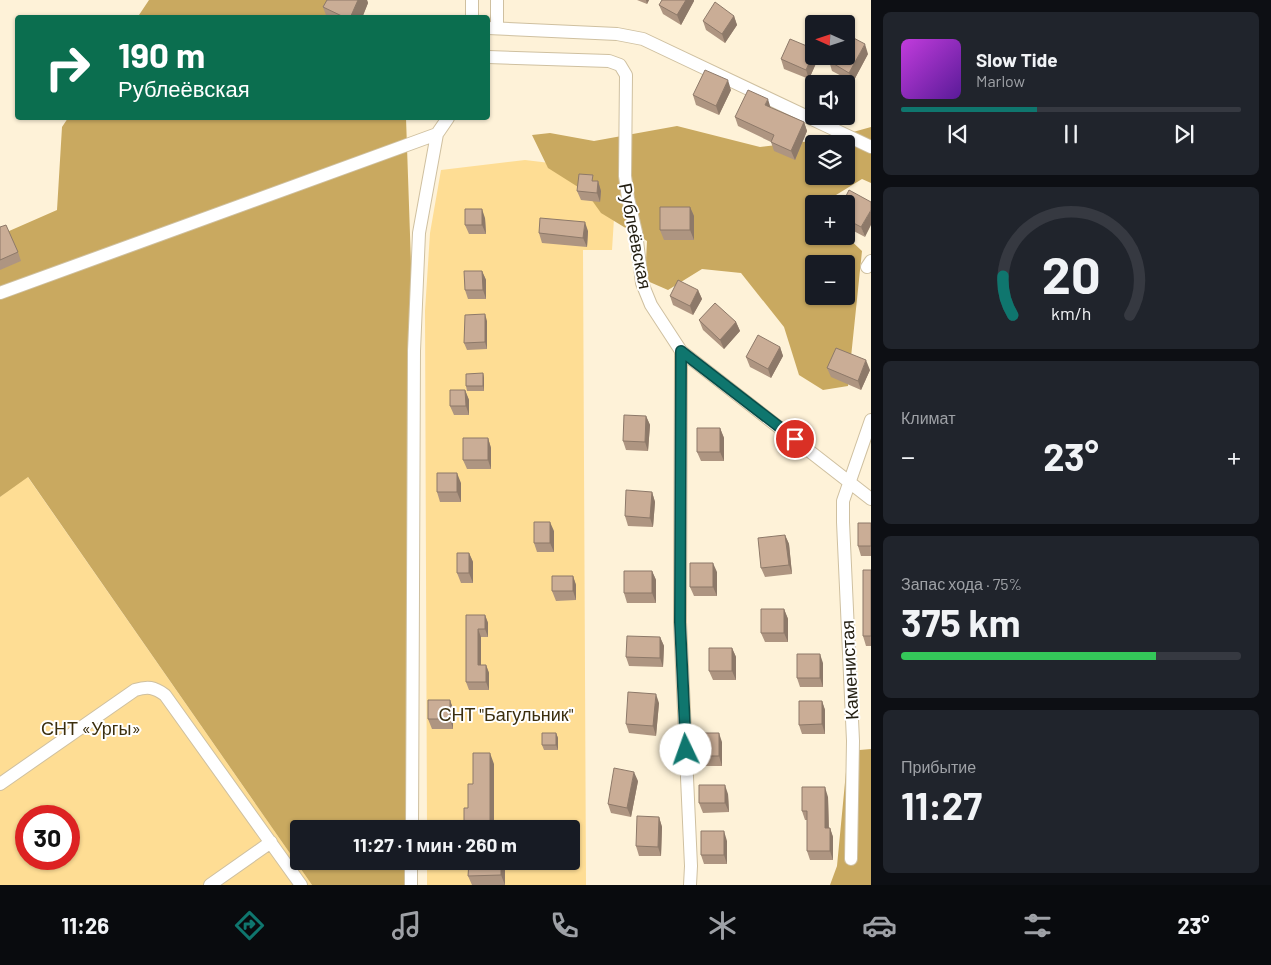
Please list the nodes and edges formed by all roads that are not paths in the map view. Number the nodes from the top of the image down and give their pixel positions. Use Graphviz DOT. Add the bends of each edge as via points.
graph roads {
  1 [pos="472,0"];
  2 [pos="497,0"];
  3 [pos="472,15"];
  4 [pos="492,28"];
  5 [pos="490,57"];
  6 [pos="447,120"];
  7 [pos="438,134"];
  8 [pos="871,147"];
  9 [pos="0,293"];
  10 [pos="681,351"];
  11 [pos="871,420"];
  12 [pos="849,481"];
  13 [pos="871,499"];
  14 [pos="0,784"];
  15 [pos="412,820"];
  16 [pos="270,842"];
  17 [pos="851,859"];
  18 [pos="411,870"];
  19 [pos="210,885"];
  20 [pos="302,885"];
  21 [pos="411,885"];
  22 [pos="690,885"];
  1 -- 3 [label="street"];
  2 -- 4 [label="street"];
  4 -- 8 [label="street" via="617,34 643,39"];
  5 -- 10 [label="street, Рублеёвская" via="620,64 626,75 625,176 642,284 651,305"];
  6 -- 7 [label="street"];
  7 -- 9 [label="street"];
  7 -- 15 [label="street" via="419,233 414,351"];
  10 -- 12 [label="street, Рублеёвская"];
  10 -- 22 [label="street" via="680,622 692,866"];
  11 -- 12 [label="street, Каменистая"];
  12 -- 13 [label="street, Рублеёвская"];
  12 -- 17 [label="street, Каменистая" via="843,501 843,522 853,741"];
  14 -- 16 [label="street" via="135,690 145,686 156,688 165,695"];
  16 -- 19 [label="street"];
  16 -- 20 [label="street"];
  18 -- 21 [label="street"];
}
